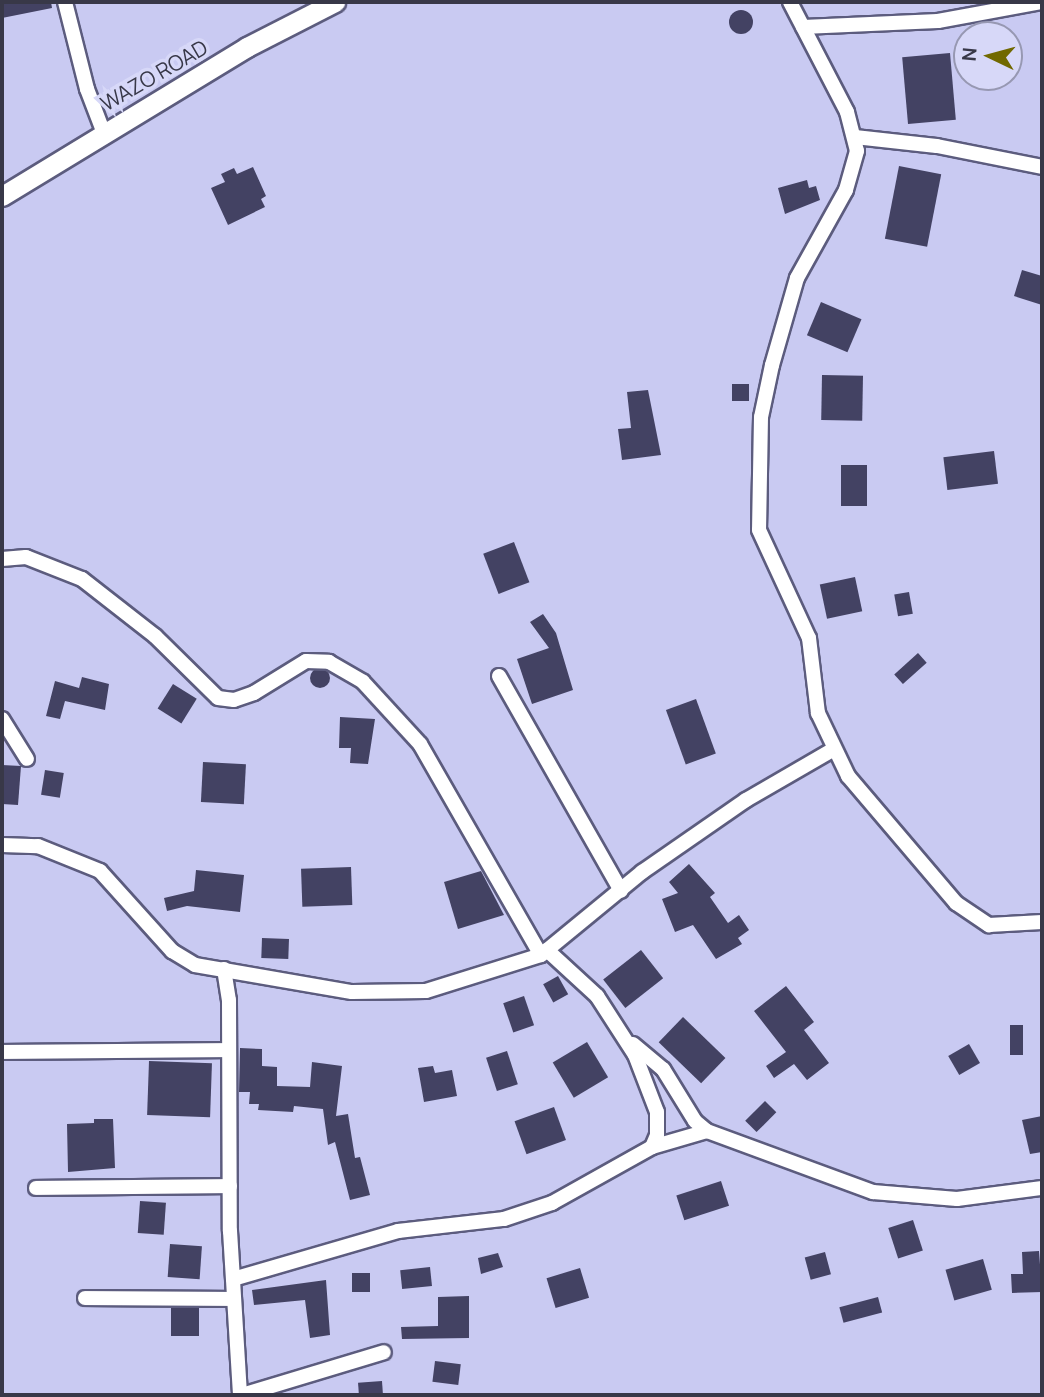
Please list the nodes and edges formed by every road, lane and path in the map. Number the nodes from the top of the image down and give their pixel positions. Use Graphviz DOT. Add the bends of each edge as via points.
graph roads {
  1 [pos="65,2"];
  2 [pos="335,2"];
  3 [pos="790,2"];
  4 [pos="1042,2"];
  5 [pos="803,27"];
  6 [pos="103,131"];
  7 [pos="855,137"];
  8 [pos="1042,167"];
  9 [pos="2,196"];
  10 [pos="2,559"];
  11 [pos="499,676"];
  12 [pos="2,719"];
  13 [pos="834,749"];
  14 [pos="27,759"];
  15 [pos="2,845"];
  16 [pos="621,891"];
  17 [pos="1042,922"];
  18 [pos="544,953"];
  19 [pos="224,969"];
  20 [pos="624,1038"];
  21 [pos="229,1050"];
  22 [pos="2,1052"];
  23 [pos="706,1131"];
  24 [pos="652,1147"];
  25 [pos="230,1186"];
  26 [pos="36,1188"];
  27 [pos="1042,1188"];
  28 [pos="233,1279"];
  29 [pos="85,1297"];
  30 [pos="234,1299"];
  31 [pos="384,1352"];
  32 [pos="241,1395"];
  1 -- 6 [label="street"];
  2 -- 6 [label="main road, WAZO ROAD"];
  3 -- 5 [label="street"];
  4 -- 5 [label="street" via="938,22"];
  5 -- 7 [label="street"];
  6 -- 9 [label="main road, WAZO ROAD"];
  7 -- 8 [label="street" via="937,146"];
  7 -- 13 [label="street" via="855,166 846,190 797,278 761,417 759,530 809,638 818,713"];
  10 -- 18 [label="street" via="26,557 82,579 155,636 218,698 234,700 254,693 306,661 330,662 363,682 421,744"];
  11 -- 16 [label="street"];
  12 -- 14 [label="street"];
  13 -- 16 [label="street" via="746,800"];
  13 -- 17 [label="street" via="848,776 956,903 989,925"];
  15 -- 19 [label="street" via="38,846 100,871 173,951 195,965"];
  16 -- 18 [label="street"];
  18 -- 19 [label="street" via="426,991 352,992"];
  18 -- 20 [label="street" via="597,996"];
  19 -- 21 [label="street"];
  20 -- 23 [label="street" via="663,1069"];
  20 -- 24 [label="street" via="649,1081 657,1112"];
  21 -- 22 [label="street"];
  21 -- 25 [label="street"];
  23 -- 24 [label="street"];
  23 -- 27 [label="street" via="886,1195 957,1199"];
  24 -- 28 [label="street" via="552,1203 503,1219 398,1231"];
  25 -- 26 [label="street"];
  25 -- 28 [label="street"];
  28 -- 30 [label="street"];
  29 -- 30 [label="street"];
  30 -- 32 [label="street"];
  31 -- 32 [label="street"];
}
